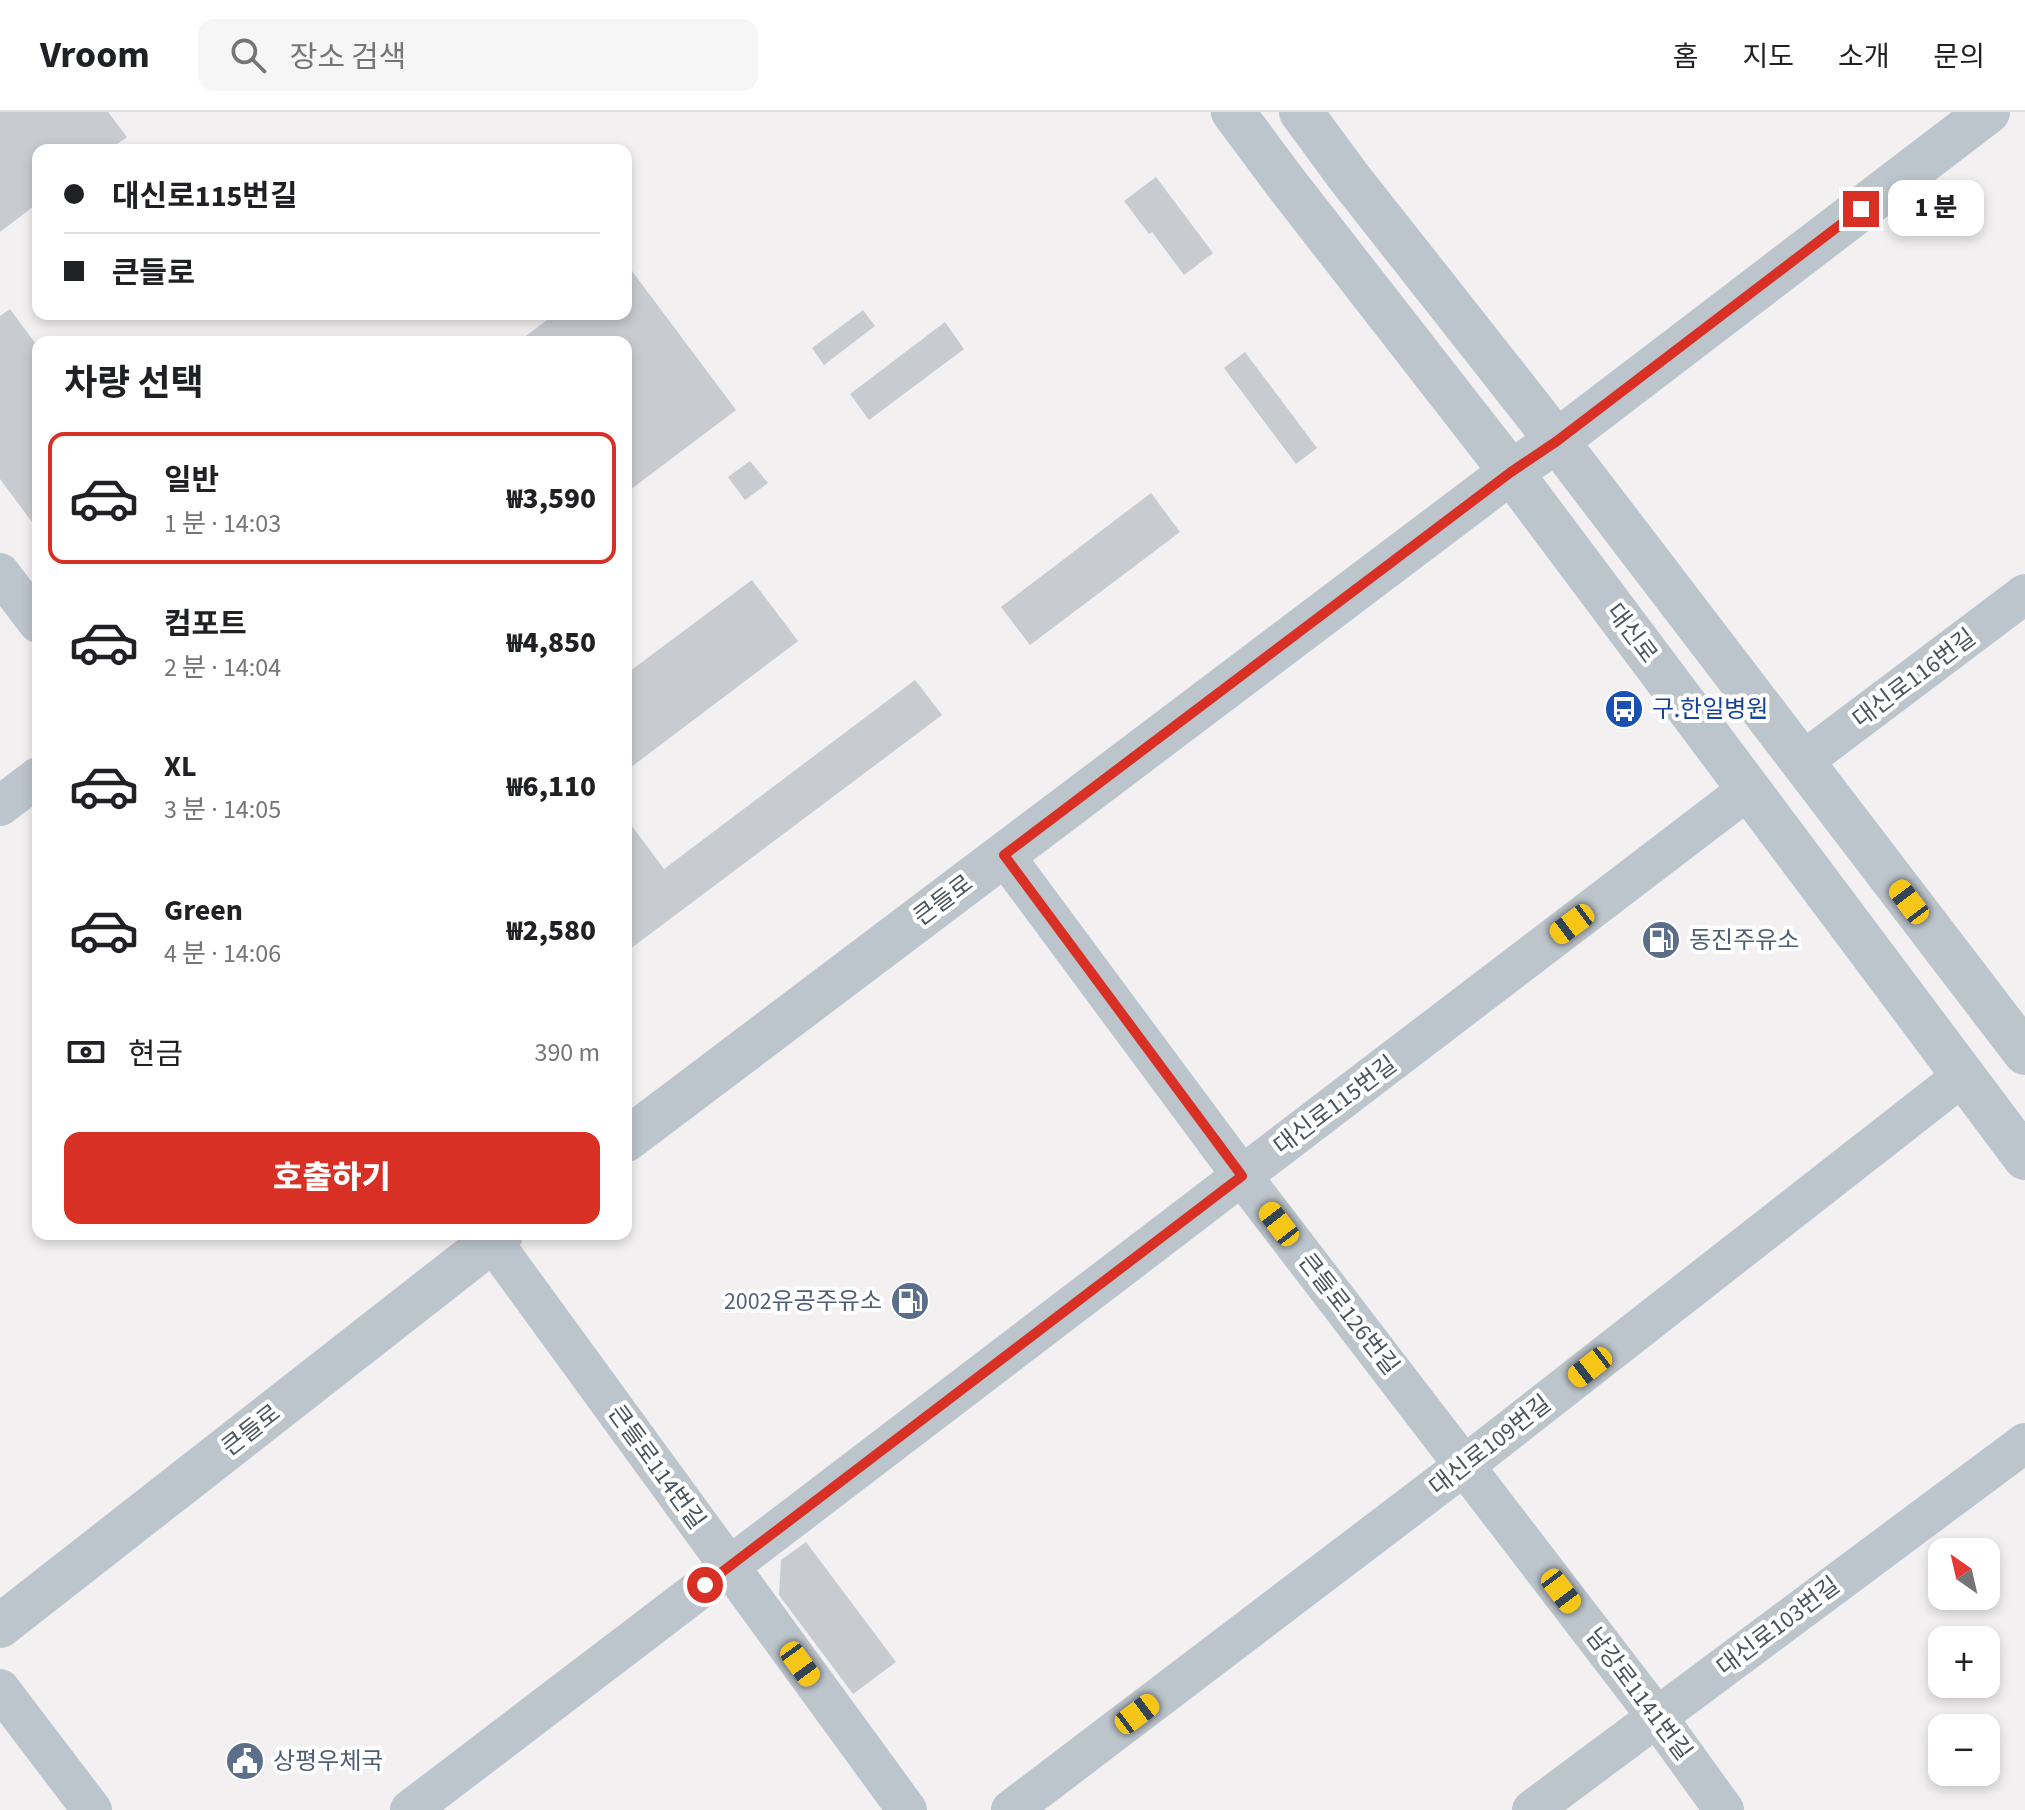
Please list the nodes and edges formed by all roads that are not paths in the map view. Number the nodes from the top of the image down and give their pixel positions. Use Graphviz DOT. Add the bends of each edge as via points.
graph roads {
  1 [pos="1233,112"];
  2 [pos="1301,112"];
  3 [pos="1988,112"];
  4 [pos="1557,441"];
  5 [pos="1511,472"];
  6 [pos="0,573"];
  7 [pos="2025,594"];
  8 [pos="32,615"];
  9 [pos="1802,762"];
  10 [pos="32,782"];
  11 [pos="1749,789"];
  12 [pos="0,806"];
  13 [pos="1004,855"];
  14 [pos="2022,1044"];
  15 [pos="1964,1075"];
  16 [pos="632,1135"];
  17 [pos="2025,1158"];
  18 [pos="1242,1176"];
  19 [pos="488,1240"];
  20 [pos="496,1240"];
  21 [pos="2025,1443"];
  22 [pos="1465,1465"];
  23 [pos="729,1567"];
  24 [pos="0,1626"];
  25 [pos="0,1689"];
  26 [pos="1657,1717"];
  27 [pos="92,1810"];
  28 [pos="410,1810"];
  29 [pos="907,1810"];
  30 [pos="1011,1810"];
  31 [pos="1532,1810"];
  32 [pos="1724,1810"];
  1 -- 5 [label="street, 대신로"];
  2 -- 4 [label="street"];
  3 -- 4 [label="street, 큰들로"];
  4 -- 5 [label="street, 큰들로"];
  4 -- 9 [label="street"];
  5 -- 11 [label="street, 대신로"];
  5 -- 13 [label="street, 큰들로"];
  6 -- 8 [label="street"];
  7 -- 9 [label="street, 대신로116번길"];
  9 -- 14 [label="street"];
  10 -- 12 [label="street"];
  11 -- 15 [label="street, 대신로"];
  11 -- 18 [label="street, 대신로115번길"];
  13 -- 16 [label="street, 큰들로"];
  13 -- 18 [label="street, 큰들로126번길"];
  15 -- 17 [label="street, 대신로"];
  15 -- 22 [label="street, 대신로109번길"];
  18 -- 22 [label="street, 큰들로126번길"];
  18 -- 23 [label="street, 대신로115번길"];
  19 -- 24 [label="street, 큰들로"];
  20 -- 23 [label="street, 큰들로114번길"];
  21 -- 26 [label="street, 대신로103번길"];
  22 -- 26 [label="street, 남강로1141번길"];
  22 -- 30 [label="street, 대신로109번길"];
  23 -- 28 [label="street, 대신로115번길"];
  23 -- 29 [label="street, 큰들로114번길"];
  25 -- 27 [label="street"];
  26 -- 31 [label="street, 대신로103번길"];
  26 -- 32 [label="street, 남강로1141번길"];
}
